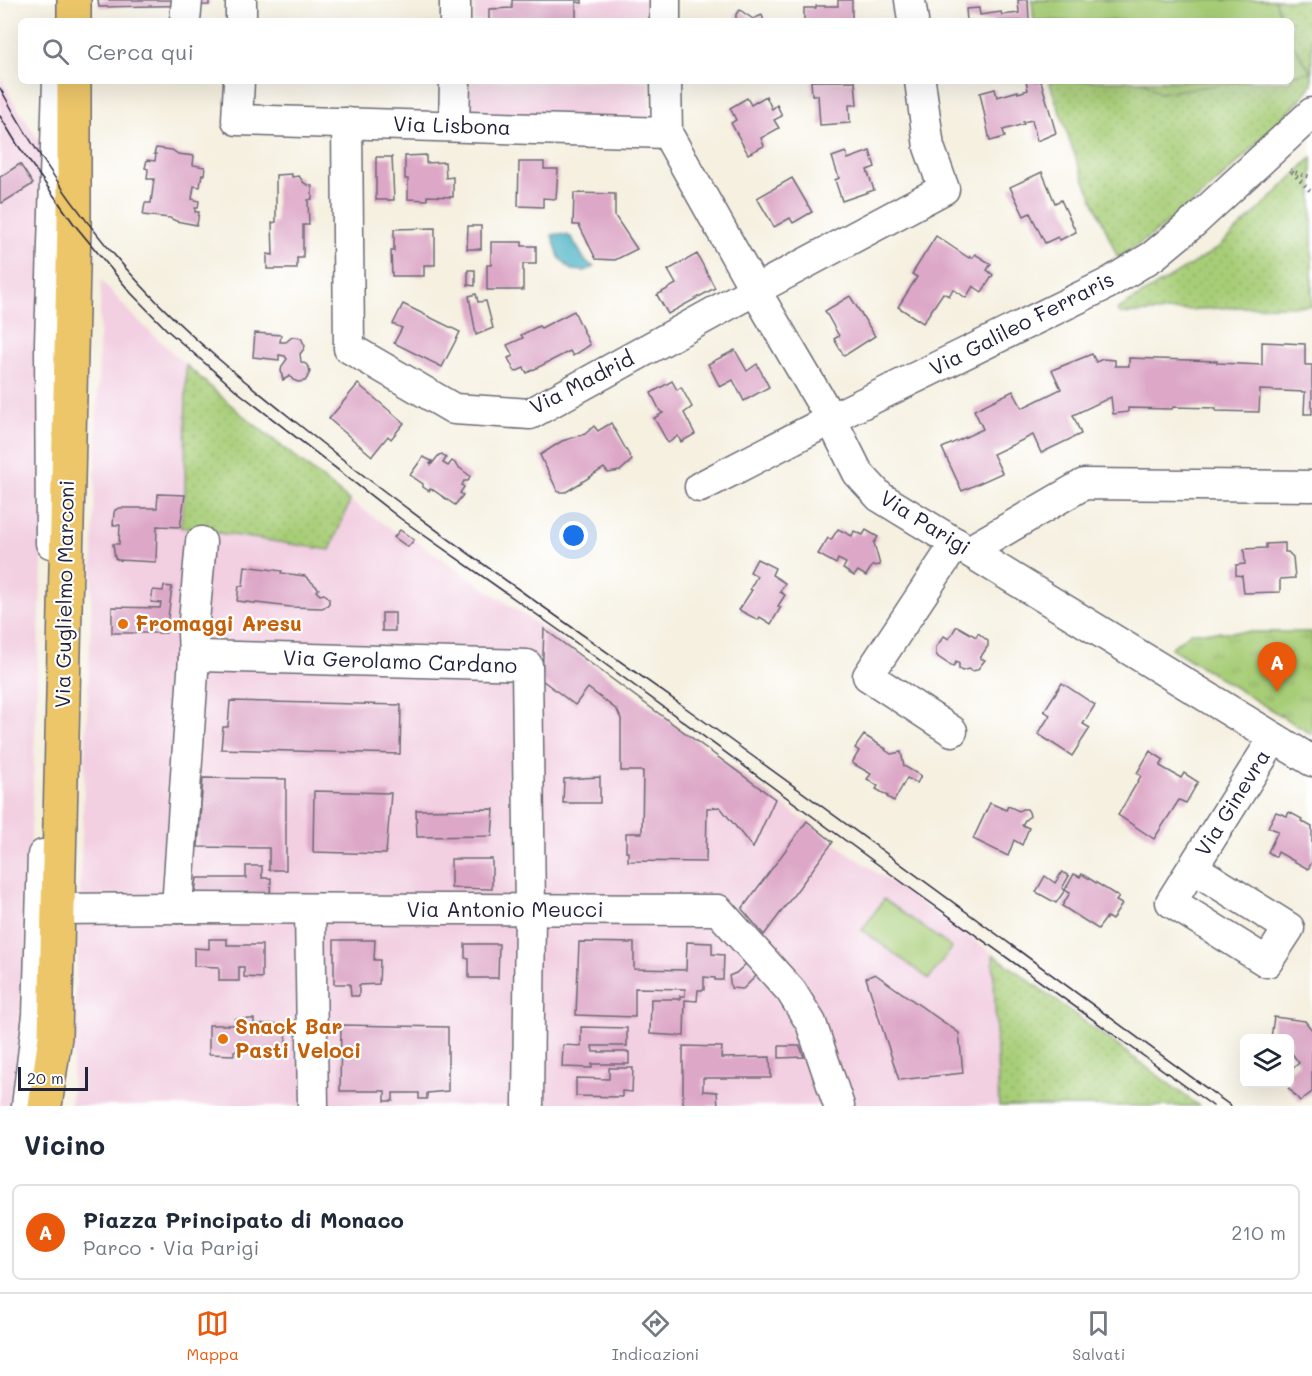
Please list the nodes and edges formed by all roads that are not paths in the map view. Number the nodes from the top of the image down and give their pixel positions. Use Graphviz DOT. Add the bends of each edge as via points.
graph roads {
  1 [pos="58,0"];
  2 [pos="74,0"];
  3 [pos="187,0"];
  4 [pos="242,0"];
  5 [pos="455,0"];
  6 [pos="665,0"];
  7 [pos="910,0"];
  8 [pos="58,18"];
  9 [pos="74,18"];
  10 [pos="185,18"];
  11 [pos="241,18"];
  12 [pos="455,18"];
  13 [pos="666,18"];
  14 [pos="913,18"];
  15 [pos="58,84"];
  16 [pos="74,84"];
  17 [pos="239,84"];
  18 [pos="454,84"];
  19 [pos="666,84"];
  20 [pos="920,84"];
  21 [pos="1312,113"];
  22 [pos="347,123"];
  23 [pos="454,126"];
  24 [pos="667,133"];
  25 [pos="756,290"];
  26 [pos="831,419"];
  27 [pos="1312,486"];
  28 [pos="700,487"];
  29 [pos="201,542"];
  30 [pos="963,547"];
  31 [pos="194,657"];
  32 [pos="952,731"];
  33 [pos="1274,738"];
  34 [pos="1312,761"];
  35 [pos="1193,868"];
  36 [pos="177,908"];
  37 [pos="58,909"];
  38 [pos="310,909"];
  39 [pos="530,910"];
  40 [pos="27,1106"];
  41 [pos="45,1106"];
  42 [pos="313,1106"];
  43 [pos="528,1106"];
  44 [pos="838,1106"];
  1 -- 8 [label="street"];
  2 -- 9 [label="main road"];
  3 -- 10 [label="street"];
  4 -- 11 [label="street"];
  5 -- 12 [label="street"];
  6 -- 13 [label="street"];
  7 -- 14 [label="street"];
  15 -- 40 [label="street" via="51,343 51,611 38,1015"];
  16 -- 37 [label="main road, Via Guglielmo Marconi"];
  17 -- 22 [label="street, Via Lisbona" via="237,120"];
  18 -- 23 [label="street"];
  19 -- 24 [label="street, Via Parigi"];
  20 -- 25 [label="street, Via Madrid" via="929,147 944,189"];
  21 -- 26 [label="street, Via Galileo Ferraris" via="1153,256 1107,284"];
  22 -- 23 [label="street, Via Lisbona"];
  22 -- 25 [label="street, Via Madrid" via="349,348 454,409 530,414"];
  23 -- 24 [label="street, Via Lisbona"];
  24 -- 25 [label="street, Via Parigi"];
  25 -- 26 [label="street, Via Parigi"];
  26 -- 28 [label="street, Via Galileo Ferraris"];
  26 -- 30 [label="street, Via Parigi" via="858,473 880,497"];
  27 -- 30 [label="street" via="1084,484"];
  29 -- 31 [label="street"];
  30 -- 32 [label="street" via="868,676"];
  30 -- 33 [label="street, Via Parigi"];
  31 -- 36 [label="street"];
  31 -- 39 [label="street, Via Gerolamo Cardano" via="527,665"];
  33 -- 34 [label="street, Via Parigi"];
  33 -- 35 [label="street, Via Ginevra"];
  36 -- 37 [label="street, Via Antonio Meucci"];
  36 -- 38 [label="street, Via Antonio Meucci"];
  37 -- 41 [label="main road, Via Guglielmo Marconi" via="55,1037"];
  38 -- 39 [label="street, Via Antonio Meucci"];
  38 -- 42 [label="street"];
  39 -- 43 [label="street, Via Gerolamo Cardano"];
  39 -- 44 [label="street, Via Antonio Meucci" via="718,910 791,991 811,1023"];
}
